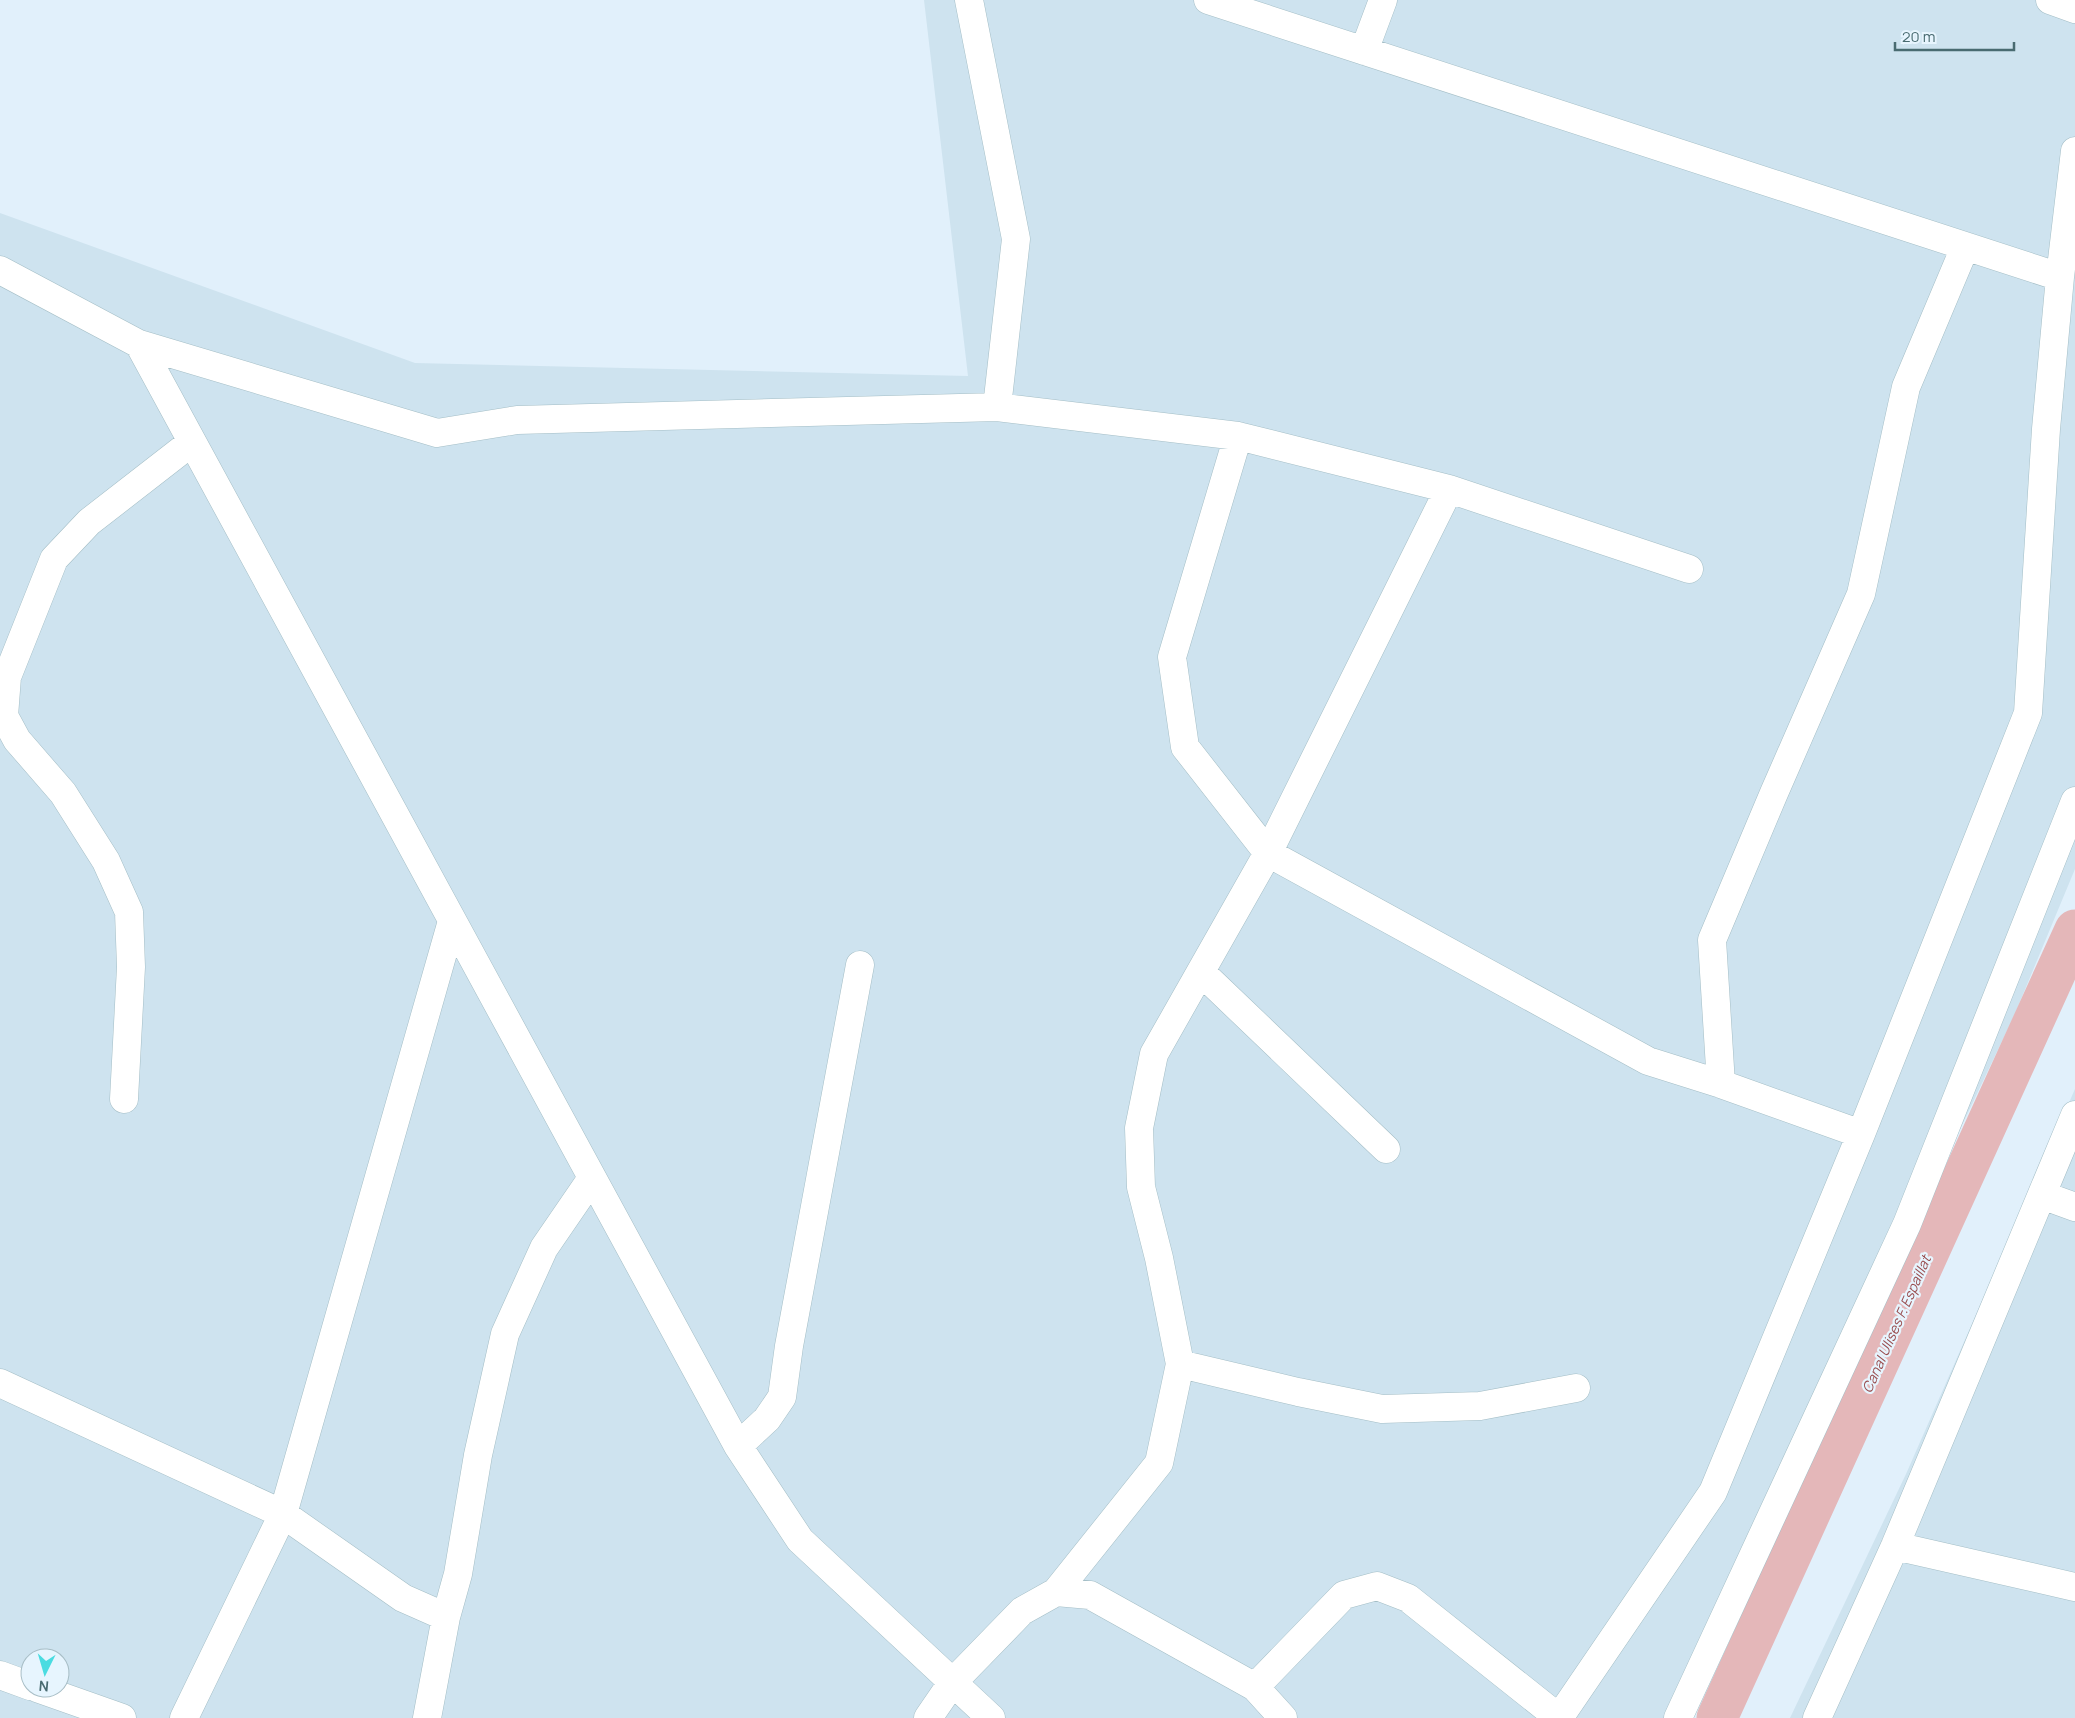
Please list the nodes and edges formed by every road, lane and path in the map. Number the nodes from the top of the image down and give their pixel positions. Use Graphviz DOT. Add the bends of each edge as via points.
graph roads {
  1 [pos="969,0"];
  2 [pos="1208,0"];
  3 [pos="1383,0"];
  4 [pos="2050,0"];
  5 [pos="2075,9"];
  6 [pos="1364,51"];
  7 [pos="2075,151"];
  8 [pos="1965,247"];
  9 [pos="0,270"];
  10 [pos="2060,277"];
  11 [pos="139,344"];
  12 [pos="997,407"];
  13 [pos="1238,436"];
  14 [pos="192,442"];
  15 [pos="1449,489"];
  16 [pos="1689,569"];
  17 [pos="2075,801"];
  18 [pos="1268,853"];
  19 [pos="452,921"];
  20 [pos="860,965"];
  21 [pos="1201,972"];
  22 [pos="1721,1084"];
  23 [pos="124,1099"];
  24 [pos="2075,1116"];
  25 [pos="1862,1134"];
  26 [pos="1386,1149"];
  27 [pos="592,1178"];
  28 [pos="2042,1195"];
  29 [pos="2075,1207"];
  30 [pos="1180,1364"];
  31 [pos="0,1383"];
  32 [pos="1576,1388"];
  33 [pos="738,1446"];
  34 [pos="284,1514"];
  35 [pos="1894,1546"];
  36 [pos="2075,1587"];
  37 [pos="1056,1592"];
  38 [pos="446,1617"];
  39 [pos="0,1675"];
  40 [pos="20,1682"];
  41 [pos="952,1683"];
  42 [pos="1255,1687"];
  43 [pos="65,1698"];
  44 [pos="122,1718"];
  45 [pos="184,1718"];
  46 [pos="428,1718"];
  47 [pos="928,1718"];
  48 [pos="991,1718"];
  49 [pos="1283,1718"];
  50 [pos="1559,1718"];
  51 [pos="1678,1718"];
  52 [pos="1818,1718"];
  1 -- 12 [label="street" via="1016,239"];
  2 -- 6 [label="street"];
  3 -- 6 [label="street"];
  4 -- 5 [label="street"];
  6 -- 8 [label="street"];
  7 -- 10 [label="street"];
  8 -- 10 [label="street"];
  8 -- 22 [label="street" via="1906,387 1861,594 1712,940"];
  9 -- 11 [label="street"];
  10 -- 25 [label="street" via="2046,429 2028,713"];
  11 -- 12 [label="street" via="437,433 517,420"];
  11 -- 14 [label="street"];
  12 -- 13 [label="street"];
  13 -- 15 [label="street"];
  13 -- 18 [label="street" via="1172,657 1185,747"];
  14 -- 19 [label="street"];
  14 -- 23 [label="street" via="90,522 54,560 7,678 4,716 17,740 63,793 102,853 129,912 131,967"];
  15 -- 16 [label="street"];
  15 -- 18 [label="street"];
  17 -- 51 [label="street" via="1907,1224"];
  18 -- 21 [label="street"];
  18 -- 22 [label="street" via="1648,1061"];
  19 -- 27 [label="street"];
  19 -- 34 [label="street"];
  20 -- 33 [label="street" via="782,1397 768,1420"];
  21 -- 26 [label="street"];
  21 -- 30 [label="street" via="1154,1054 1138,1128 1142,1187"];
  22 -- 25 [label="street"];
  24 -- 28 [label="street"];
  25 -- 50 [label="street" via="1713,1492"];
  27 -- 33 [label="street"];
  27 -- 38 [label="street" via="544,1248 505,1334 478,1455 458,1574"];
  28 -- 29 [label="street"];
  28 -- 35 [label="street"];
  30 -- 32 [label="street" via="1382,1409 1480,1406"];
  30 -- 37 [label="street" via="1159,1463"];
  31 -- 34 [label="street"];
  33 -- 41 [label="street" via="800,1540"];
  34 -- 38 [label="street" via="403,1598"];
  34 -- 45 [label="street"];
  35 -- 36 [label="street"];
  35 -- 52 [label="street"];
  37 -- 41 [label="street" via="1022,1611"];
  37 -- 42 [label="street" via="1090,1595"];
  38 -- 46 [label="street"];
  39 -- 40 [label="street"];
  41 -- 47 [label="street"];
  41 -- 48 [label="street"];
  42 -- 49 [label="street"];
  42 -- 50 [label="street" via="1344,1595 1377,1586 1408,1598"];
  43 -- 44 [label="street"];
}
